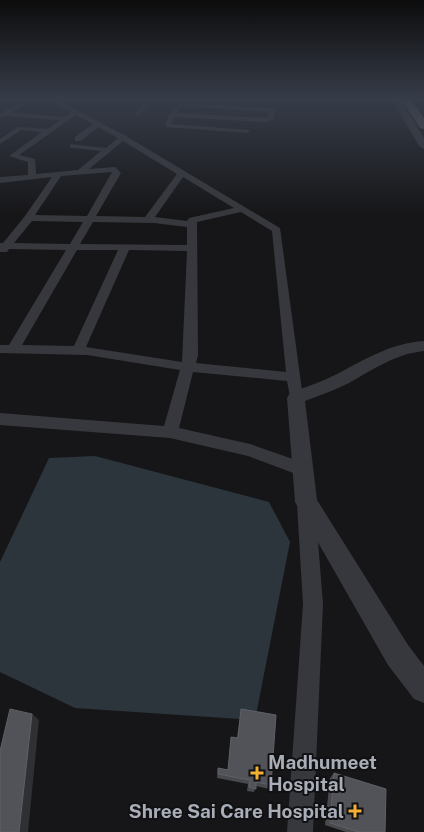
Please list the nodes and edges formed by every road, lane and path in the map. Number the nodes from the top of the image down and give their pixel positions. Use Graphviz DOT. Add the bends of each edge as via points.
graph roads {
  1 [pos="40,138"];
  2 [pos="123,138"];
  3 [pos="74,146"];
  4 [pos="108,150"];
  5 [pos="80,172"];
  6 [pos="182,173"];
  7 [pos="54,174"];
  8 [pos="32,176"];
  9 [pos="0,181"];
  10 [pos="244,209"];
  11 [pos="28,218"];
  12 [pos="90,220"];
  13 [pos="148,220"];
  14 [pos="192,224"];
  15 [pos="73,246"];
  16 [pos="124,247"];
  17 [pos="2,248"];
  18 [pos="191,248"];
  19 [pos="424,346"];
  20 [pos="7,349"];
  21 [pos="78,351"];
  22 [pos="187,367"];
  23 [pos="294,377"];
  24 [pos="296,398"];
  25 [pos="0,419"];
  26 [pos="170,432"];
  27 [pos="304,470"];
  28 [pos="306,502"];
  29 [pos="424,689"];
  30 [pos="300,832"];
  1 -- 8 [label="street" via="12,156 32,161"];
  2 -- 4 [label="street"];
  2 -- 6 [label="street"];
  3 -- 4 [label="street"];
  4 -- 5 [label="street"];
  5 -- 7 [label="street"];
  5 -- 12 [label="street" via="117,170"];
  6 -- 10 [label="street"];
  6 -- 13 [label="street"];
  7 -- 8 [label="street"];
  7 -- 9 [label="street"];
  7 -- 11 [label="street"];
  8 -- 9 [label="street"];
  10 -- 14 [label="street" via="192,220"];
  10 -- 23 [label="street" via="277,230"];
  11 -- 12 [label="street"];
  11 -- 17 [label="street"];
  12 -- 13 [label="street"];
  12 -- 15 [label="street"];
  13 -- 14 [label="street"];
  14 -- 18 [label="street"];
  15 -- 16 [label="street"];
  15 -- 17 [label="street"];
  15 -- 20 [label="street"];
  16 -- 18 [label="street"];
  16 -- 21 [label="street"];
  18 -- 22 [label="street" via="191,354"];
  19 -- 24 [label="street" via="385,354 331,384"];
  20 -- 21 [label="street"];
  21 -- 22 [label="street"];
  22 -- 23 [label="street"];
  22 -- 26 [label="street"];
  23 -- 24 [label="street"];
  24 -- 27 [label="street"];
  25 -- 26 [label="street"];
  26 -- 27 [label="street" via="250,450"];
  27 -- 28 [label="street"];
  28 -- 29 [label="street" via="398,656"];
  28 -- 30 [label="street" via="313,604"];
}
